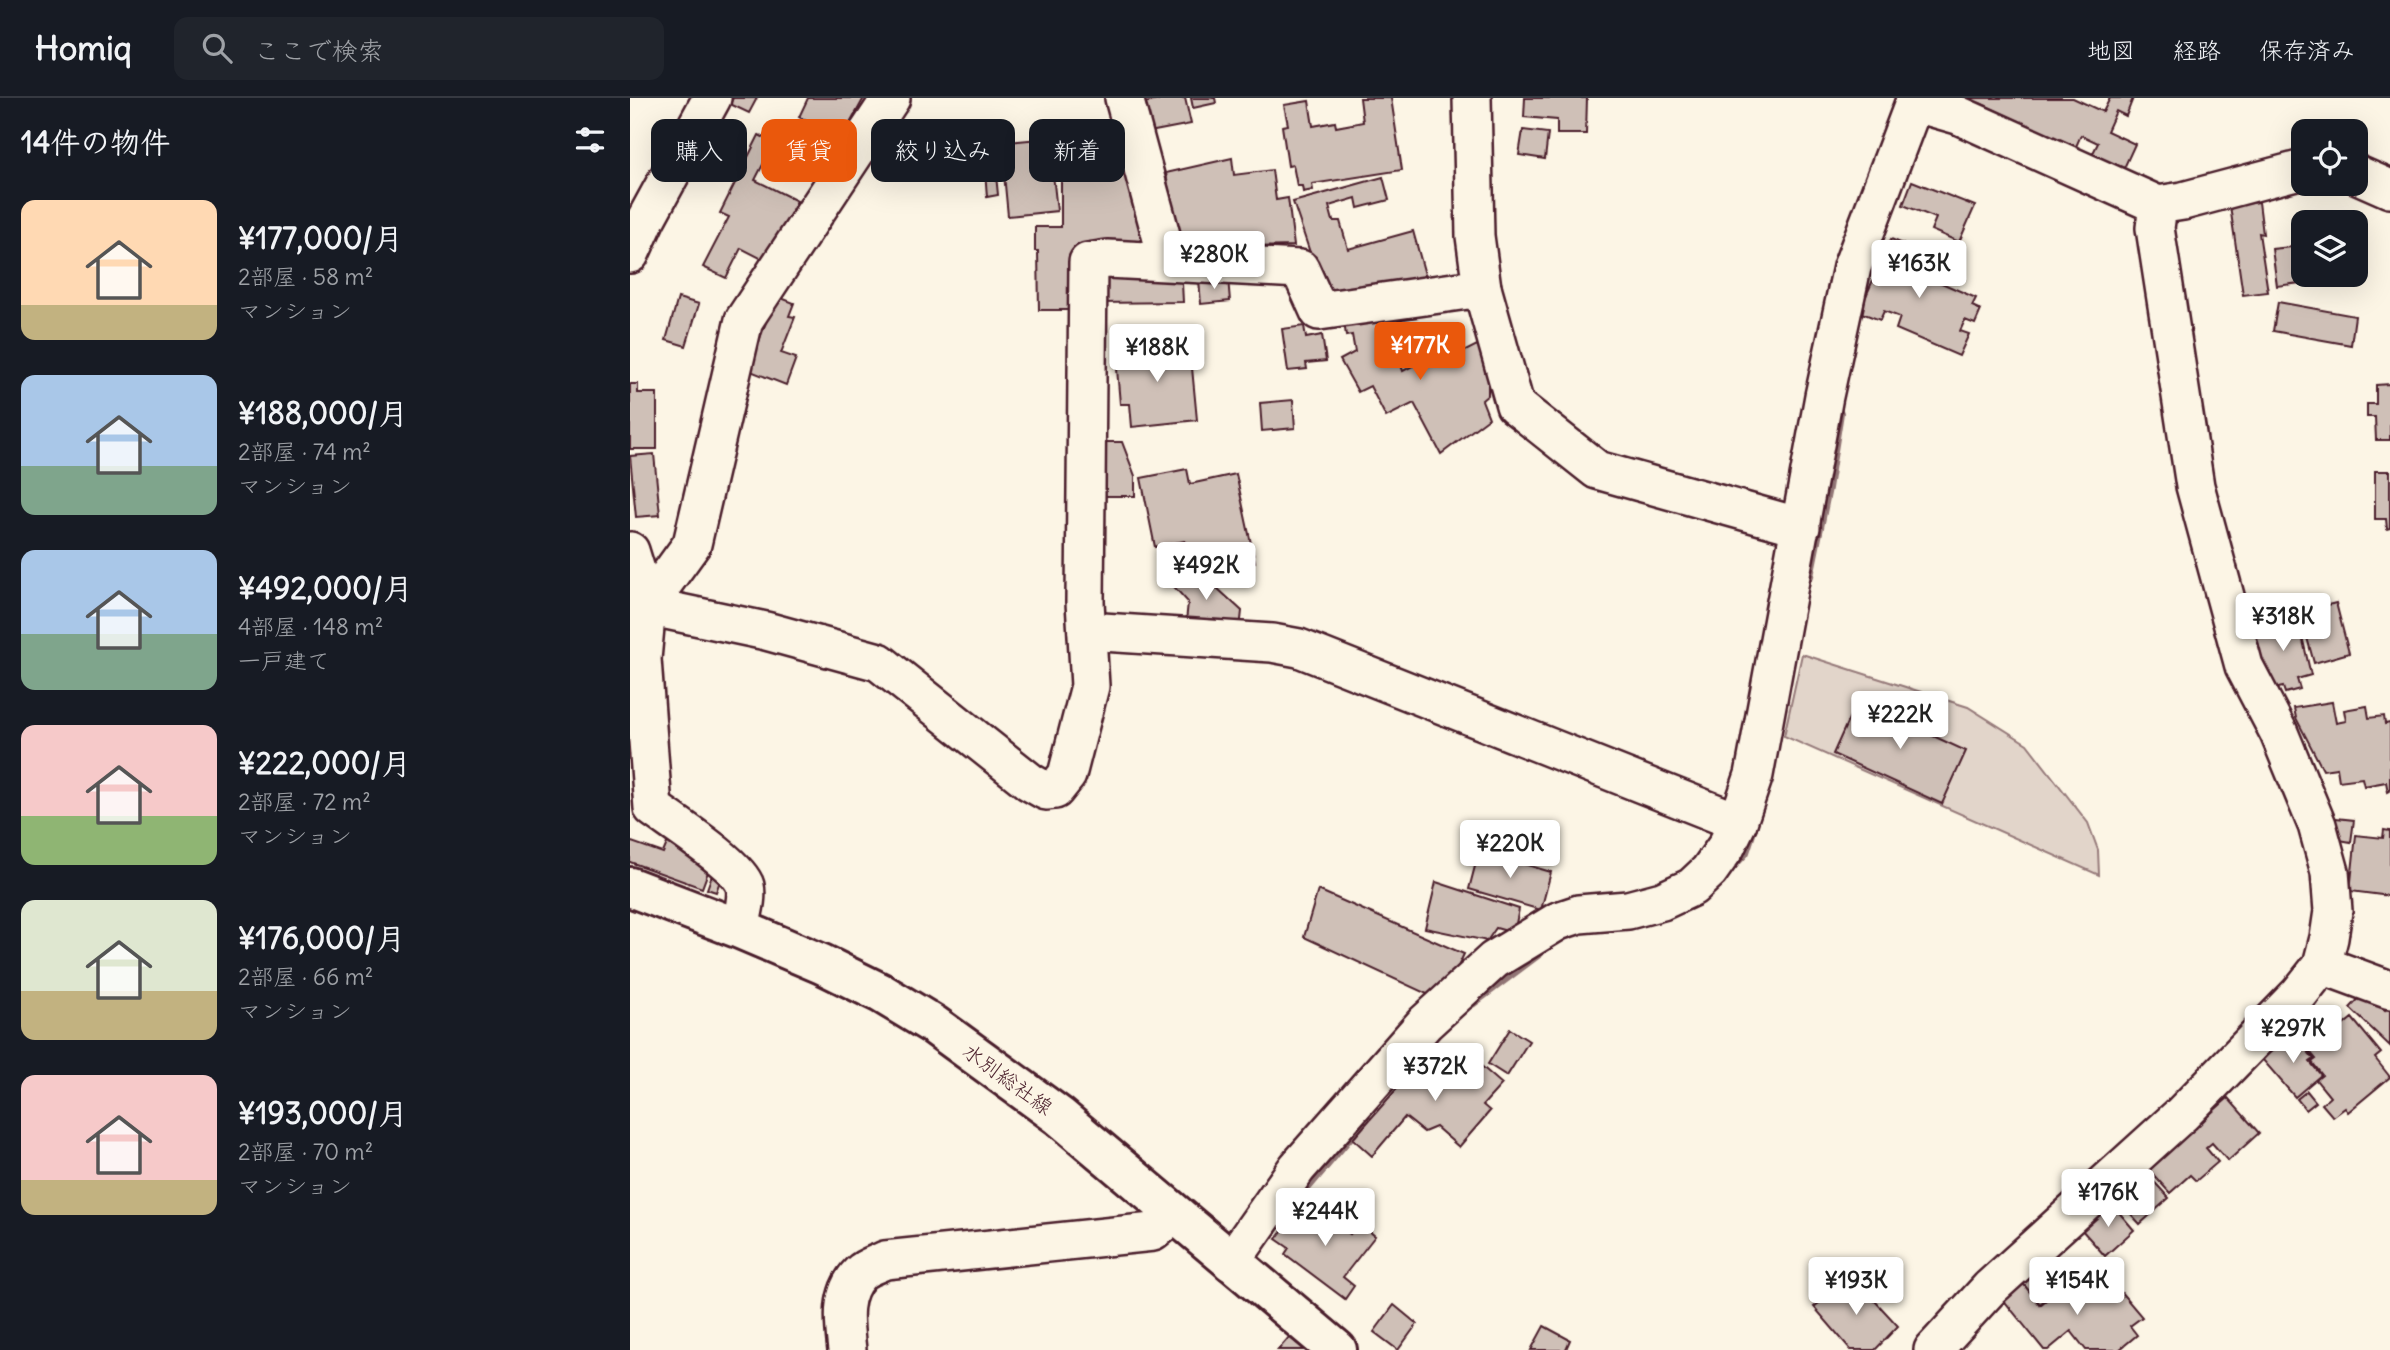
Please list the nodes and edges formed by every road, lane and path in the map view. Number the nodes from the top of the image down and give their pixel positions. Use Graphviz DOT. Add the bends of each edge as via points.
graph roads {
  1 [pos="712,98"];
  2 [pos="891,98"];
  3 [pos="1124,98"];
  4 [pos="1472,98"];
  5 [pos="1916,101"];
  6 [pos="2291,172"];
  7 [pos="2368,179"];
  8 [pos="2390,188"];
  9 [pos="2158,205"];
  10 [pos="630,254"];
  11 [pos="1168,261"];
  12 [pos="1482,288"];
  13 [pos="1801,527"];
  14 [pos="630,551"];
  15 [pos="647,606"];
  16 [pos="1087,631"];
  17 [pos="642,812"];
  18 [pos="1738,822"];
  19 [pos="630,887"];
  20 [pos="740,929"];
  21 [pos="2322,965"];
  22 [pos="2390,990"];
  23 [pos="1175,1214"];
  24 [pos="1231,1262"];
  25 [pos="847,1350"];
  26 [pos="1337,1350"];
  27 [pos="1933,1350"];
  1 -- 10 [label="street"];
  2 -- 15 [label="street" via="744,320 692,544"];
  3 -- 11 [label="street"];
  4 -- 12 [label="street" via="1475,236"];
  5 -- 9 [label="street" via="1958,115"];
  5 -- 13 [label="street" via="1852,267"];
  6 -- 9 [label="street"];
  7 -- 8 [label="street"];
  9 -- 21 [label="street" via="2155,228 2195,486 2235,638 2279,733 2330,872 2333,911"];
  11 -- 12 [label="street" via="1300,269 1319,311"];
  11 -- 16 [label="street" via="1088,262"];
  12 -- 13 [label="street" via="1515,405 1597,470"];
  13 -- 18 [label="street" via="1754,775"];
  14 -- 15 [label="street"];
  15 -- 16 [label="street" via="766,631 879,662 1046,791 1055,790 1067,775 1090,686"];
  15 -- 17 [label="street" via="642,659"];
  16 -- 18 [label="street" via="1300,648"];
  17 -- 20 [label="street" via="734,869 746,896"];
  18 -- 24 [label="street" via="1709,871 1692,887 1628,910 1579,914 1558,921 1494,960 1425,1023 1297,1168"];
  19 -- 20 [label="main road, 水別総社線"];
  20 -- 23 [label="main road, 水別総社線" via="881,993 934,1025 1059,1116"];
  21 -- 22 [label="street"];
  21 -- 27 [label="street" via="2300,994 2182,1114 1990,1288"];
  23 -- 24 [label="main road, 水別総社線"];
  23 -- 25 [label="street" via="1153,1232 885,1260 860,1273 849,1289 843,1314"];
  24 -- 26 [label="main road, 水別総社線"];
}
